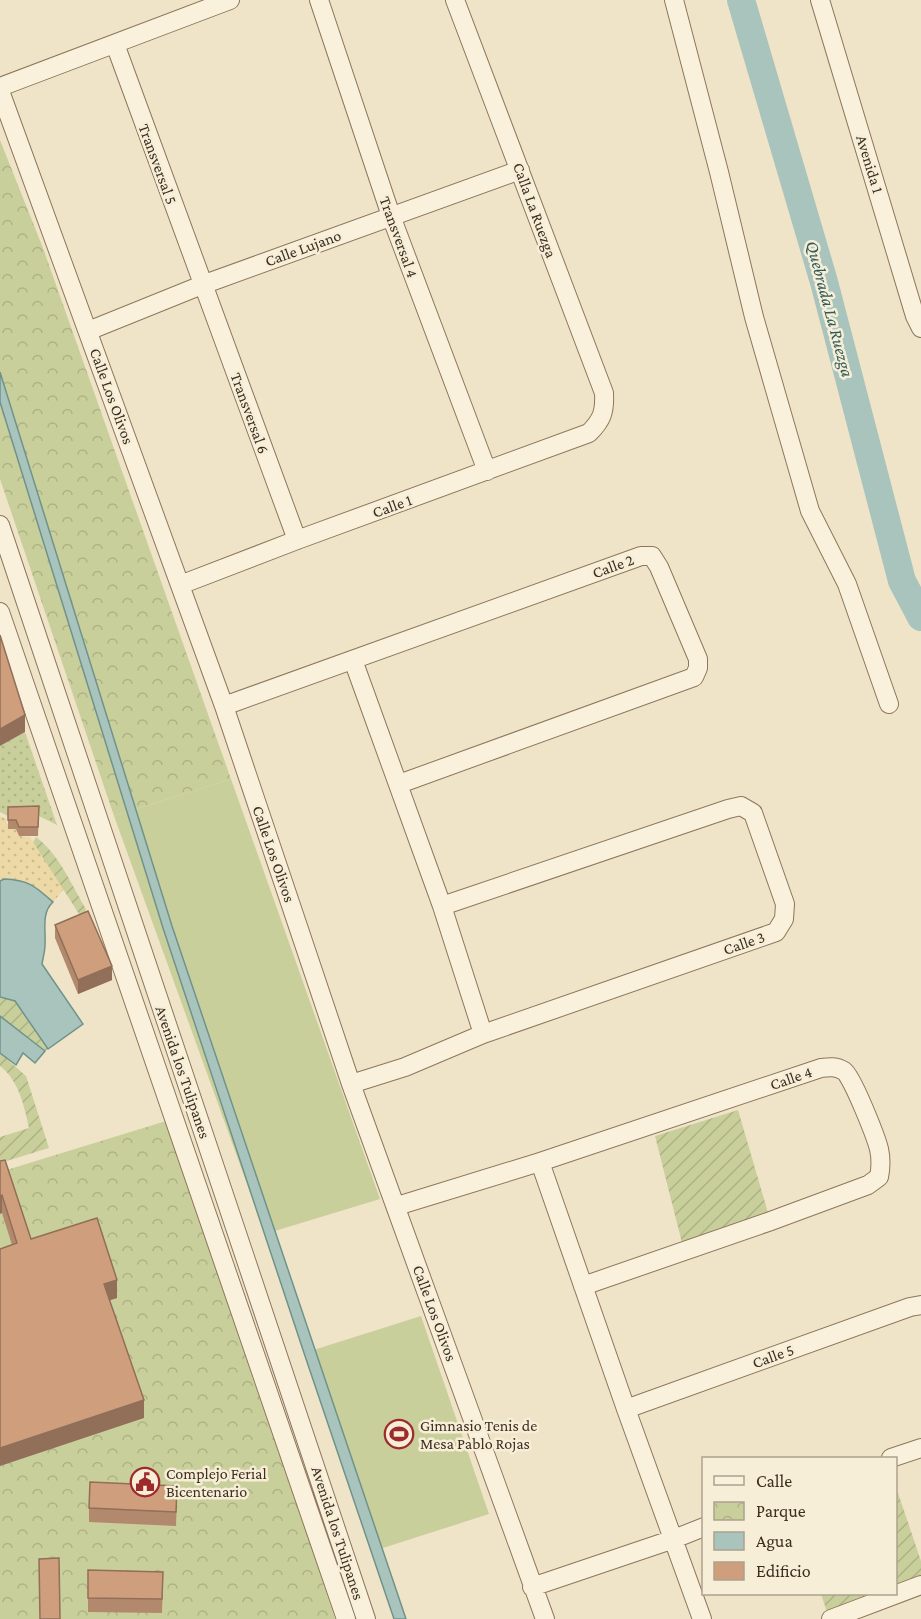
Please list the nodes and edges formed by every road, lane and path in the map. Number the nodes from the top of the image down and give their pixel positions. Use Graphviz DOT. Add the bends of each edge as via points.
graph roads {
  1 [pos="230,0"];
  2 [pos="319,0"];
  3 [pos="455,0"];
  4 [pos="675,0"];
  5 [pos="820,0"];
  6 [pos="115,44"];
  7 [pos="0,89"];
  8 [pos="4,114"];
  9 [pos="520,170"];
  10 [pos="390,216"];
  11 [pos="202,285"];
  12 [pos="921,328"];
  13 [pos="88,331"];
  14 [pos="601,421"];
  15 [pos="487,471"];
  16 [pos="0,525"];
  17 [pos="297,540"];
  18 [pos="180,585"];
  19 [pos="0,612"];
  20 [pos="353,660"];
  21 [pos="52,681"];
  22 [pos="26,689"];
  23 [pos="889,704"];
  24 [pos="224,706"];
  25 [pos="399,784"];
  26 [pos="442,906"];
  27 [pos="483,1034"];
  28 [pos="351,1084"];
  29 [pos="540,1162"];
  30 [pos="397,1206"];
  31 [pos="583,1286"];
  32 [pos="921,1305"];
  33 [pos="626,1409"];
  34 [pos="921,1448"];
  35 [pos="894,1457"];
  36 [pos="702,1528"];
  37 [pos="675,1539"];
  38 [pos="355,1584"];
  39 [pos="921,1586"];
  40 [pos="532,1587"];
  41 [pos="336,1590"];
  42 [pos="896,1595"];
  43 [pos="897,1595"];
  44 [pos="346,1619"];
  45 [pos="366,1619"];
  46 [pos="544,1619"];
  47 [pos="702,1619"];
  48 [pos="831,1619"];
  1 -- 6 [label="street"];
  2 -- 10 [label="street, Transversal 4"];
  3 -- 9 [label="street, Calla La Ruezga"];
  4 -- 23 [label="street" via="754,317 810,511 847,584"];
  5 -- 12 [label="street, Avenida 1"];
  6 -- 7 [label="street"];
  6 -- 11 [label="street, Transversal 5"];
  7 -- 8 [label="street, Calle Los Olivos"];
  8 -- 13 [label="street, Calle Los Olivos"];
  9 -- 10 [label="street, Calle Lujano"];
  9 -- 14 [label="street, Calla La Ruezga" via="604,393"];
  10 -- 11 [label="street, Calle Lujano"];
  10 -- 15 [label="street, Transversal 4"];
  11 -- 13 [label="street, Calle Lujano"];
  11 -- 17 [label="street, Transversal 6"];
  13 -- 18 [label="street, Calle Los Olivos"];
  14 -- 15 [label="street, Calle 1" via="589,434"];
  15 -- 17 [label="street, Calle 1"];
  16 -- 21 [label="street, Avenida los Tulipanes"];
  17 -- 18 [label="street, Calle 1"];
  18 -- 24 [label="street, Calle Los Olivos"];
  19 -- 22 [label="street, Avenida los Tulipanes"];
  20 -- 24 [label="street, Calle 2"];
  20 -- 25 [label="street"];
  20 -- 25 [label="street, Calle 2" via="641,556 652,556 659,567 698,659 694,677"];
  21 -- 22 [label="street"];
  21 -- 38 [label="street, Avenida los Tulipanes"];
  22 -- 41 [label="street, Avenida los Tulipanes"];
  24 -- 28 [label="street, Calle Los Olivos"];
  25 -- 26 [label="street"];
  26 -- 27 [label="street"];
  26 -- 27 [label="street, Calle 3" via="741,807 753,813 785,904 784,919 776,932"];
  27 -- 28 [label="street, Calle 3"];
  28 -- 30 [label="street, Calle Los Olivos"];
  29 -- 30 [label="street, Calle 4"];
  29 -- 31 [label="street"];
  29 -- 31 [label="street, Calle 4" via="821,1068 834,1067 846,1072 853,1083 879,1149 879,1177 868,1185"];
  30 -- 40 [label="street, Calle Los Olivos"];
  31 -- 33 [label="street"];
  32 -- 33 [label="street, Calle 5"];
  33 -- 37 [label="street"];
  34 -- 35 [label="street"];
  36 -- 37 [label="street"];
  37 -- 40 [label="street"];
  37 -- 47 [label="street"];
  38 -- 41 [label="street"];
  38 -- 45 [label="street, Avenida los Tulipanes"];
  39 -- 43 [label="street"];
  40 -- 46 [label="street, Calle Los Olivos"];
  41 -- 44 [label="street, Avenida los Tulipanes"];
  42 -- 48 [label="street"];
}
